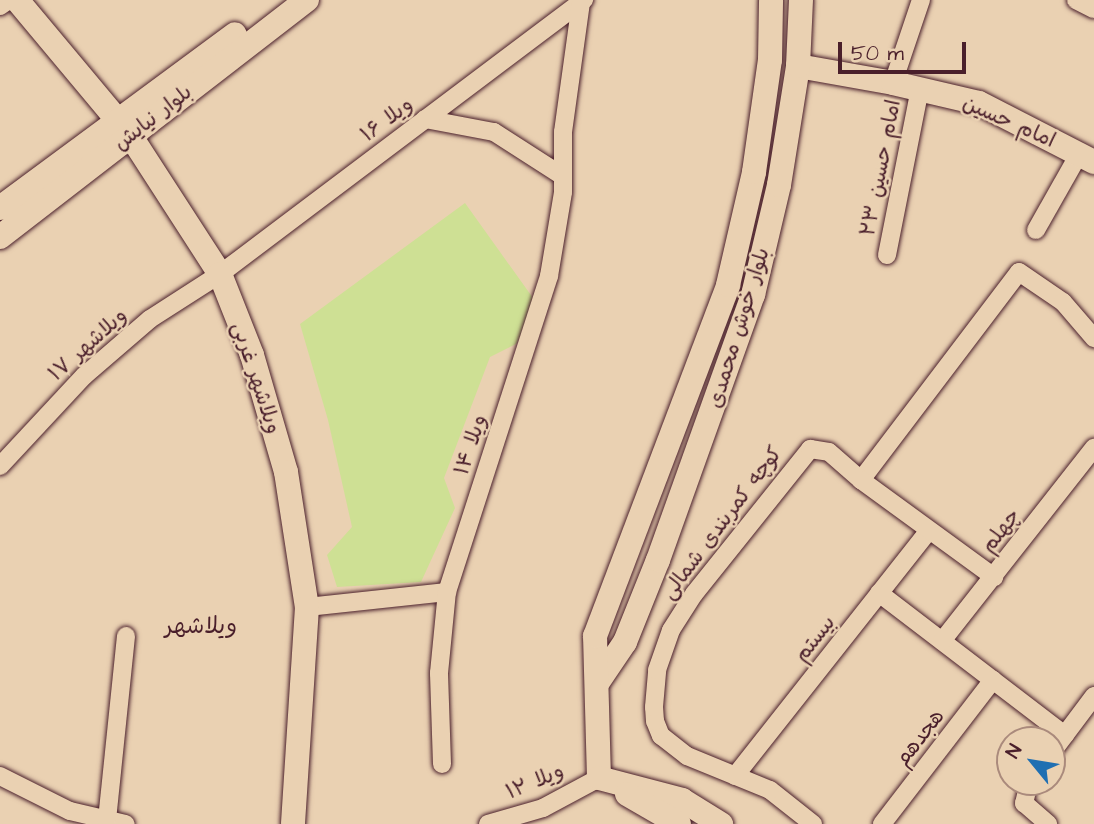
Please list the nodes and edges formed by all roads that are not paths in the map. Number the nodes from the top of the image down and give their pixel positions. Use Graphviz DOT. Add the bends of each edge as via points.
graph roads {
  1 [pos="9,0"];
  2 [pos="17,0"];
  3 [pos="281,0"];
  4 [pos="307,0"];
  5 [pos="771,0"];
  6 [pos="801,0"];
  7 [pos="921,0"];
  8 [pos="1076,0"];
  9 [pos="583,1"];
  10 [pos="0,6"];
  11 [pos="1094,9"];
  12 [pos="798,66"];
  13 [pos="893,83"];
  14 [pos="920,89"];
  15 [pos="425,119"];
  16 [pos="124,127"];
  17 [pos="1086,158"];
  18 [pos="561,174"];
  19 [pos="0,208"];
  20 [pos="1036,230"];
  21 [pos="0,237"];
  22 [pos="887,255"];
  23 [pos="220,274"];
  24 [pos="1094,338"];
  25 [pos="680,419"];
  26 [pos="707,429"];
  27 [pos="1094,448"];
  28 [pos="0,466"];
  29 [pos="861,480"];
  30 [pos="929,530"];
  31 [pos="994,577"];
  32 [pos="447,592"];
  33 [pos="880,593"];
  34 [pos="307,607"];
  35 [pos="126,636"];
  36 [pos="942,641"];
  37 [pos="993,680"];
  38 [pos="598,682"];
  39 [pos="1094,696"];
  40 [pos="1053,726"];
  41 [pos="1066,734"];
  42 [pos="442,764"];
  43 [pos="0,776"];
  44 [pos="735,776"];
  45 [pos="599,778"];
  46 [pos="1026,796"];
  47 [pos="119,823"];
  48 [pos="293,824"];
  49 [pos="488,824"];
  50 [pos="679,824"];
  51 [pos="721,824"];
  52 [pos="813,824"];
  53 [pos="882,824"];
  54 [pos="1048,824"];
  1 -- 10 [label="street"];
  2 -- 16 [label="street, ویلاشهر غربی"];
  3 -- 16 [label="street, بلوار نیایش"];
  4 -- 16 [label="street, بلوار نیایش"];
  5 -- 25 [label="street, بلوار خوش محمدی" via="769,60 754,172 728,285"];
  6 -- 12 [label="street, بلوار خوش محمدی"];
  7 -- 13 [label="street"];
  8 -- 11 [label="street"];
  9 -- 15 [label="street, ۱۶ ویلا"];
  9 -- 18 [label="street, ۱۴ ویلا"];
  12 -- 13 [label="street, امام حسین"];
  12 -- 26 [label="street, بلوار خوش محمدی" via="779,185 752,295"];
  13 -- 14 [label="street, امام حسین"];
  14 -- 17 [label="street, امام حسین" via="979,103"];
  14 -- 22 [label="street, امام حسین ۲۳"];
  15 -- 18 [label="street" via="494,132"];
  15 -- 23 [label="street, ۱۶ ویلا"];
  16 -- 19 [label="street, بلوار نیایش"];
  16 -- 21 [label="street, بلوار نیایش"];
  16 -- 23 [label="street, ویلاشهر غربی"];
  17 -- 20 [label="street"];
  18 -- 32 [label="street, ۱۴ ویلا" via="563,192 550,276"];
  23 -- 28 [label="street, ویلاشهر ۱۷" via="150,319 84,376"];
  23 -- 34 [label="street, ویلاشهر غربی" via="252,355 286,472"];
  24 -- 29 [label="street" via="1063,302 1020,272"];
  25 -- 26 [label="street" via="695,419"];
  25 -- 38 [label="street, بلوار خوش محمدی" via="596,636"];
  26 -- 38 [label="street, بلوار خوش محمدی" via="625,642"];
  27 -- 31 [label="street, چهلم"];
  29 -- 30 [label="street"];
  29 -- 44 [label="street, کوچه کمربندی شمالی" via="829,452 804,452 671,630 657,670 654,714 661,736 687,756"];
  30 -- 31 [label="street"];
  30 -- 33 [label="street, بیستم"];
  31 -- 36 [label="street, چهلم"];
  32 -- 34 [label="street"];
  32 -- 42 [label="street, ۱۴ ویلا" via="439,673"];
  33 -- 36 [label="street"];
  33 -- 44 [label="street, بیستم"];
  34 -- 48 [label="street, ویلاشهر غربی"];
  35 -- 47 [label="street"];
  36 -- 37 [label="street"];
  37 -- 40 [label="street"];
  37 -- 53 [label="street, هجدهم"];
  38 -- 45 [label="street"];
  39 -- 41 [label="street"];
  43 -- 47 [label="street" via="70,811"];
  44 -- 52 [label="street" via="770,790"];
  45 -- 49 [label="street, ویلا ۱۲" via="542,808"];
  45 -- 50 [label="street"];
  45 -- 51 [label="street" via="682,800"];
  46 -- 54 [label="street" via="1024,803"];
}
